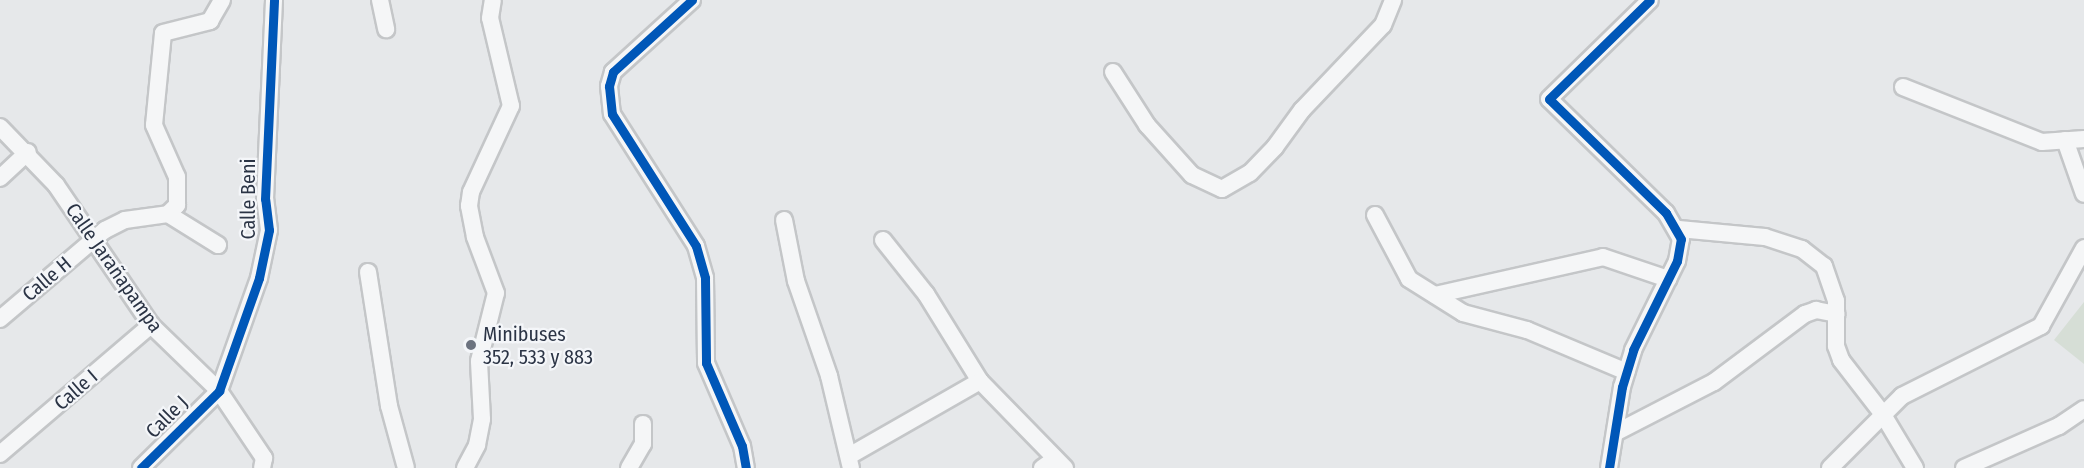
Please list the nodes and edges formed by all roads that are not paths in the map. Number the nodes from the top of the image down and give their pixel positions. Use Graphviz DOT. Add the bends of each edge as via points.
graph roads {
  1 [pos="222,0"];
  2 [pos="380,0"];
  3 [pos="493,0"];
  4 [pos="692,0"];
  5 [pos="1393,0"];
  6 [pos="1650,0"];
  7 [pos="272,1"];
  8 [pos="386,29"];
  9 [pos="1113,72"];
  10 [pos="1903,87"];
  11 [pos="0,127"];
  12 [pos="2084,139"];
  13 [pos="2065,140"];
  14 [pos="28,152"];
  15 [pos="0,178"];
  16 [pos="2084,194"];
  17 [pos="168,214"];
  18 [pos="1375,215"];
  19 [pos="784,220"];
  20 [pos="1678,229"];
  21 [pos="94,240"];
  22 [pos="883,240"];
  23 [pos="218,245"];
  24 [pos="2083,253"];
  25 [pos="368,272"];
  26 [pos="1668,279"];
  27 [pos="1435,295"];
  28 [pos="1837,314"];
  29 [pos="0,319"];
  30 [pos="151,325"];
  31 [pos="1627,372"];
  32 [pos="980,381"];
  33 [pos="219,391"];
  34 [pos="2084,409"];
  35 [pos="1882,413"];
  36 [pos="643,424"];
  37 [pos="1615,433"];
  38 [pos="0,454"];
  39 [pos="850,462"];
  40 [pos="1054,465"];
  41 [pos="141,468"];
  42 [pos="262,468"];
  43 [pos="406,468"];
  44 [pos="465,468"];
  45 [pos="629,468"];
  46 [pos="746,468"];
  47 [pos="1609,468"];
  48 [pos="1830,468"];
  49 [pos="1915,468"];
  50 [pos="1964,468"];
  1 -- 17 [label="street" via="210,21 163,33 154,125 177,177 180,196"];
  2 -- 8 [label="street"];
  3 -- 44 [label="street" via="490,18 511,106 507,121 483,162 469,206 475,237 496,293 479,362 482,419 477,445"];
  4 -- 46 [label="street" via="613,72 609,86 612,114 696,246 705,278 706,363 742,446"];
  5 -- 9 [label="street" via="1383,25 1302,110 1275,147 1250,173 1222,189 1192,175 1147,125"];
  6 -- 20 [label="street" via="1549,99"];
  7 -- 33 [label="street, Calle Beni" via="265,189 269,231 260,278"];
  10 -- 13 [label="street" via="2042,142"];
  11 -- 14 [label="street, Calle Jarañapampa"];
  12 -- 13 [label="street"];
  13 -- 16 [label="street"];
  14 -- 15 [label="street"];
  14 -- 21 [label="street, Calle Jarañapampa"];
  17 -- 21 [label="street, Calle H" via="125,220"];
  17 -- 23 [label="street"];
  18 -- 27 [label="street" via="1409,279"];
  19 -- 39 [label="street" via="796,281 829,376"];
  20 -- 26 [label="street" via="1681,239 1677,261"];
  20 -- 28 [label="street" via="1766,237 1802,249 1824,266 1832,282"];
  21 -- 29 [label="street, Calle H"];
  21 -- 30 [label="street, Calle Jarañapampa"];
  22 -- 32 [label="street" via="926,294"];
  24 -- 35 [label="street" via="2041,326 1902,396"];
  25 -- 43 [label="street" via="389,406"];
  26 -- 27 [label="street" via="1603,257"];
  26 -- 31 [label="street"];
  27 -- 31 [label="street" via="1463,313 1527,330"];
  28 -- 35 [label="street" via="1836,346 1841,360"];
  28 -- 37 [label="street" via="1816,310 1805,314 1714,382"];
  30 -- 33 [label="street, Calle Jarañapampa"];
  30 -- 38 [label="street, Calle I"];
  31 -- 37 [label="street"];
  32 -- 39 [label="street"];
  32 -- 40 [label="street"];
  33 -- 41 [label="street, Calle J"];
  33 -- 42 [label="street, Calle Jarañapampa" via="264,458"];
  34 -- 50 [label="street" via="2059,426"];
  35 -- 48 [label="street"];
  35 -- 49 [label="street"];
  36 -- 45 [label="street" via="643,444"];
  37 -- 47 [label="street"];
}
